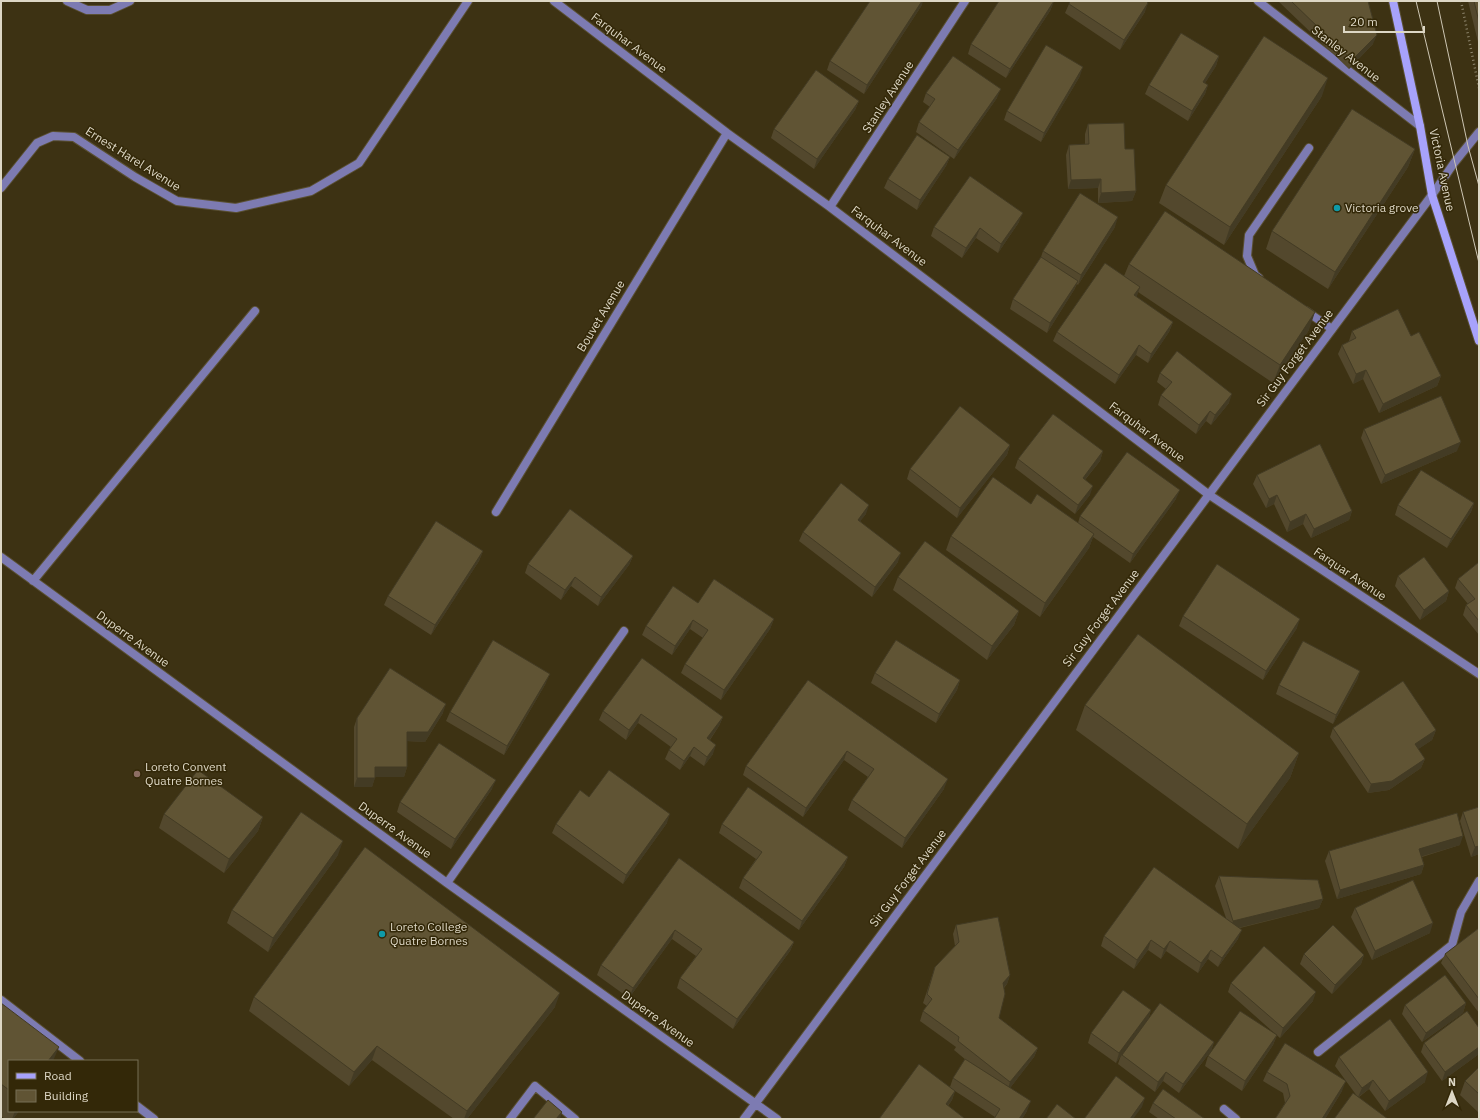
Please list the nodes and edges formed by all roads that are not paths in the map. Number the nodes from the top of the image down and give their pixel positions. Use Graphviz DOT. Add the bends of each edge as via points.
graph roads {
  1 [pos="67,1"];
  2 [pos="130,1"];
  3 [pos="468,1"];
  4 [pos="554,1"];
  5 [pos="965,1"];
  6 [pos="1258,1"];
  7 [pos="1393,1"];
  8 [pos="1420,126"];
  9 [pos="1479,132"];
  10 [pos="727,133"];
  11 [pos="1309,148"];
  12 [pos="1,188"];
  13 [pos="1432,195"];
  14 [pos="830,207"];
  15 [pos="1267,284"];
  16 [pos="1300,307"];
  17 [pos="255,311"];
  18 [pos="1332,329"];
  19 [pos="1479,341"];
  20 [pos="1208,494"];
  21 [pos="496,512"];
  22 [pos="1,557"];
  23 [pos="33,581"];
  24 [pos="624,631"];
  25 [pos="1479,674"];
  26 [pos="1479,881"];
  27 [pos="447,883"];
  28 [pos="1,1000"];
  29 [pos="1318,1052"];
  30 [pos="79,1060"];
  31 [pos="756,1104"];
  32 [pos="138,1107"];
  33 [pos="1224,1109"];
  34 [pos="154,1119"];
  35 [pos="510,1119"];
  36 [pos="575,1119"];
  37 [pos="744,1119"];
  38 [pos="776,1119"];
  39 [pos="1236,1119"];
  1 -- 2 [label="street" via="87,10 110,10"];
  3 -- 12 [label="street, Ernest Harel Avenue" via="359,163 311,191 236,208 177,201 74,137 53,136 37,143"];
  4 -- 10 [label="street, Farquhar Avenue"];
  5 -- 14 [label="street, Stanley Avenue"];
  6 -- 8 [label="street, Stanley Avenue"];
  7 -- 8 [label="main road, Victoria Avenue"];
  8 -- 13 [label="main road, Victoria Avenue"];
  9 -- 13 [label="street, Sir Guy Forget Avenue"];
  10 -- 14 [label="street, Farquhar Avenue"];
  10 -- 21 [label="street, Bouvet Avenue"];
  11 -- 15 [label="street" via="1249,235 1248,256 1255,275"];
  13 -- 18 [label="street, Sir Guy Forget Avenue"];
  13 -- 19 [label="main road, Victoria Avenue"];
  14 -- 20 [label="street, Farquhar Avenue"];
  16 -- 18 [label="street"];
  17 -- 23 [label="street"];
  18 -- 20 [label="street, Sir Guy Forget Avenue"];
  20 -- 25 [label="street, Farquar Avenue"];
  20 -- 31 [label="street, Sir Guy Forget Avenue"];
  22 -- 23 [label="street, Duperre Avenue"];
  23 -- 27 [label="street, Duperre Avenue"];
  24 -- 27 [label="street"];
  26 -- 29 [label="street" via="1461,912 1452,945"];
  27 -- 31 [label="street, Duperre Avenue"];
  28 -- 30 [label="street"];
  31 -- 37 [label="street, Sir Guy Forget Avenue"];
  31 -- 38 [label="street, Duperre Avenue"];
  32 -- 34 [label="street"];
  33 -- 39 [label="street"];
  35 -- 36 [label="street" via="536,1086"];
}
